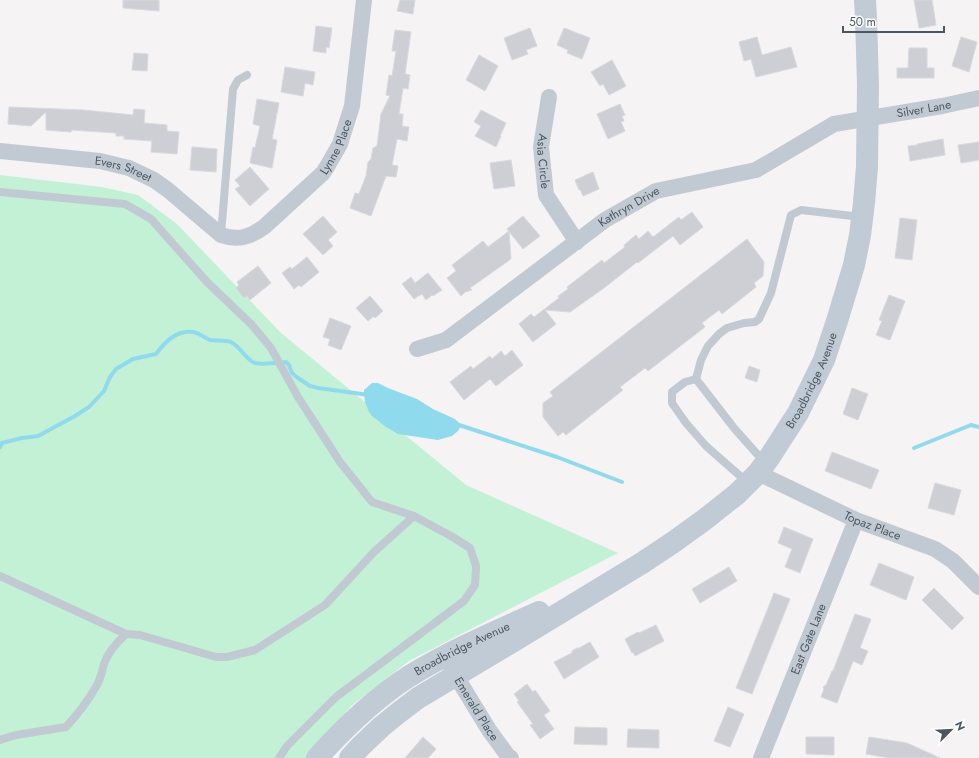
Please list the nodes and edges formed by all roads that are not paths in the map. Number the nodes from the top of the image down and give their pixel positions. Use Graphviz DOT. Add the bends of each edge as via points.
graph roads {
  1 [pos="364,0"];
  2 [pos="865,0"];
  3 [pos="247,75"];
  4 [pos="549,97"];
  5 [pos="979,98"];
  6 [pos="868,118"];
  7 [pos="0,151"];
  8 [pos="0,192"];
  9 [pos="863,217"];
  10 [pos="224,236"];
  11 [pos="577,242"];
  12 [pos="417,350"];
  13 [pos="696,380"];
  14 [pos="757,473"];
  15 [pos="414,516"];
  16 [pos="856,520"];
  17 [pos="628,571"];
  18 [pos="0,576"];
  19 [pos="979,587"];
  20 [pos="126,634"];
  21 [pos="446,656"];
  22 [pos="456,676"];
  23 [pos="0,740"];
  24 [pos="279,758"];
  25 [pos="317,758"];
  26 [pos="350,758"];
  27 [pos="511,758"];
  28 [pos="761,758"];
  1 -- 10 [label="street, Lynne Place" via="352,106 340,144 328,165 323,173 256,233 240,238"];
  2 -- 6 [label="main road, Broadbridge Avenue"];
  3 -- 10 [label="lane" via="238,80 233,89"];
  4 -- 11 [label="street, Asia Circle" via="541,147 546,195"];
  5 -- 6 [label="street, Silver Lane" via="935,108"];
  6 -- 9 [label="main road, Broadbridge Avenue"];
  6 -- 11 [label="street, Kathryn Drive" via="834,124 756,170 656,191 606,220"];
  7 -- 10 [label="street, Evers Street" via="100,161 129,168 168,190"];
  8 -- 15 [label="lane" via="125,204 151,219 271,348 298,398 340,462 372,502"];
  9 -- 13 [label="lane" via="801,210 791,215 771,292 759,320 727,328 708,346"];
  9 -- 14 [label="main road, Broadbridge Avenue" via="854,264 824,360 798,414"];
  11 -- 12 [label="street, Kathryn Drive" via="446,340"];
  13 -- 14 [label="lane" via="734,428"];
  13 -- 14 [label="lane" via="685,382 672,392 672,403 706,446"];
  14 -- 16 [label="street, Topaz Place"];
  14 -- 17 [label="main road, Broadbridge Avenue" via="737,494 698,525"];
  15 -- 20 [label="lane" via="370,557 325,605 255,650 216,657 140,634"];
  15 -- 24 [label="lane" via="470,548 476,566 475,586 464,601 336,697 287,746"];
  16 -- 19 [label="street, Topaz Place" via="935,549 953,561"];
  16 -- 28 [label="street, East Gate Lane"];
  17 -- 21 [label="main road, Broadbridge Avenue"];
  17 -- 22 [label="main road, Broadbridge Avenue"];
  18 -- 20 [label="lane"];
  20 -- 23 [label="lane" via="109,653 98,683 84,706 66,727"];
  21 -- 22 [label="street, Emerald Place"];
  21 -- 25 [label="main road, Broadbridge Avenue" via="408,678 369,707"];
  22 -- 26 [label="main road, Broadbridge Avenue" via="418,698 397,714"];
  22 -- 27 [label="street, Emerald Place" via="489,730"];
}
